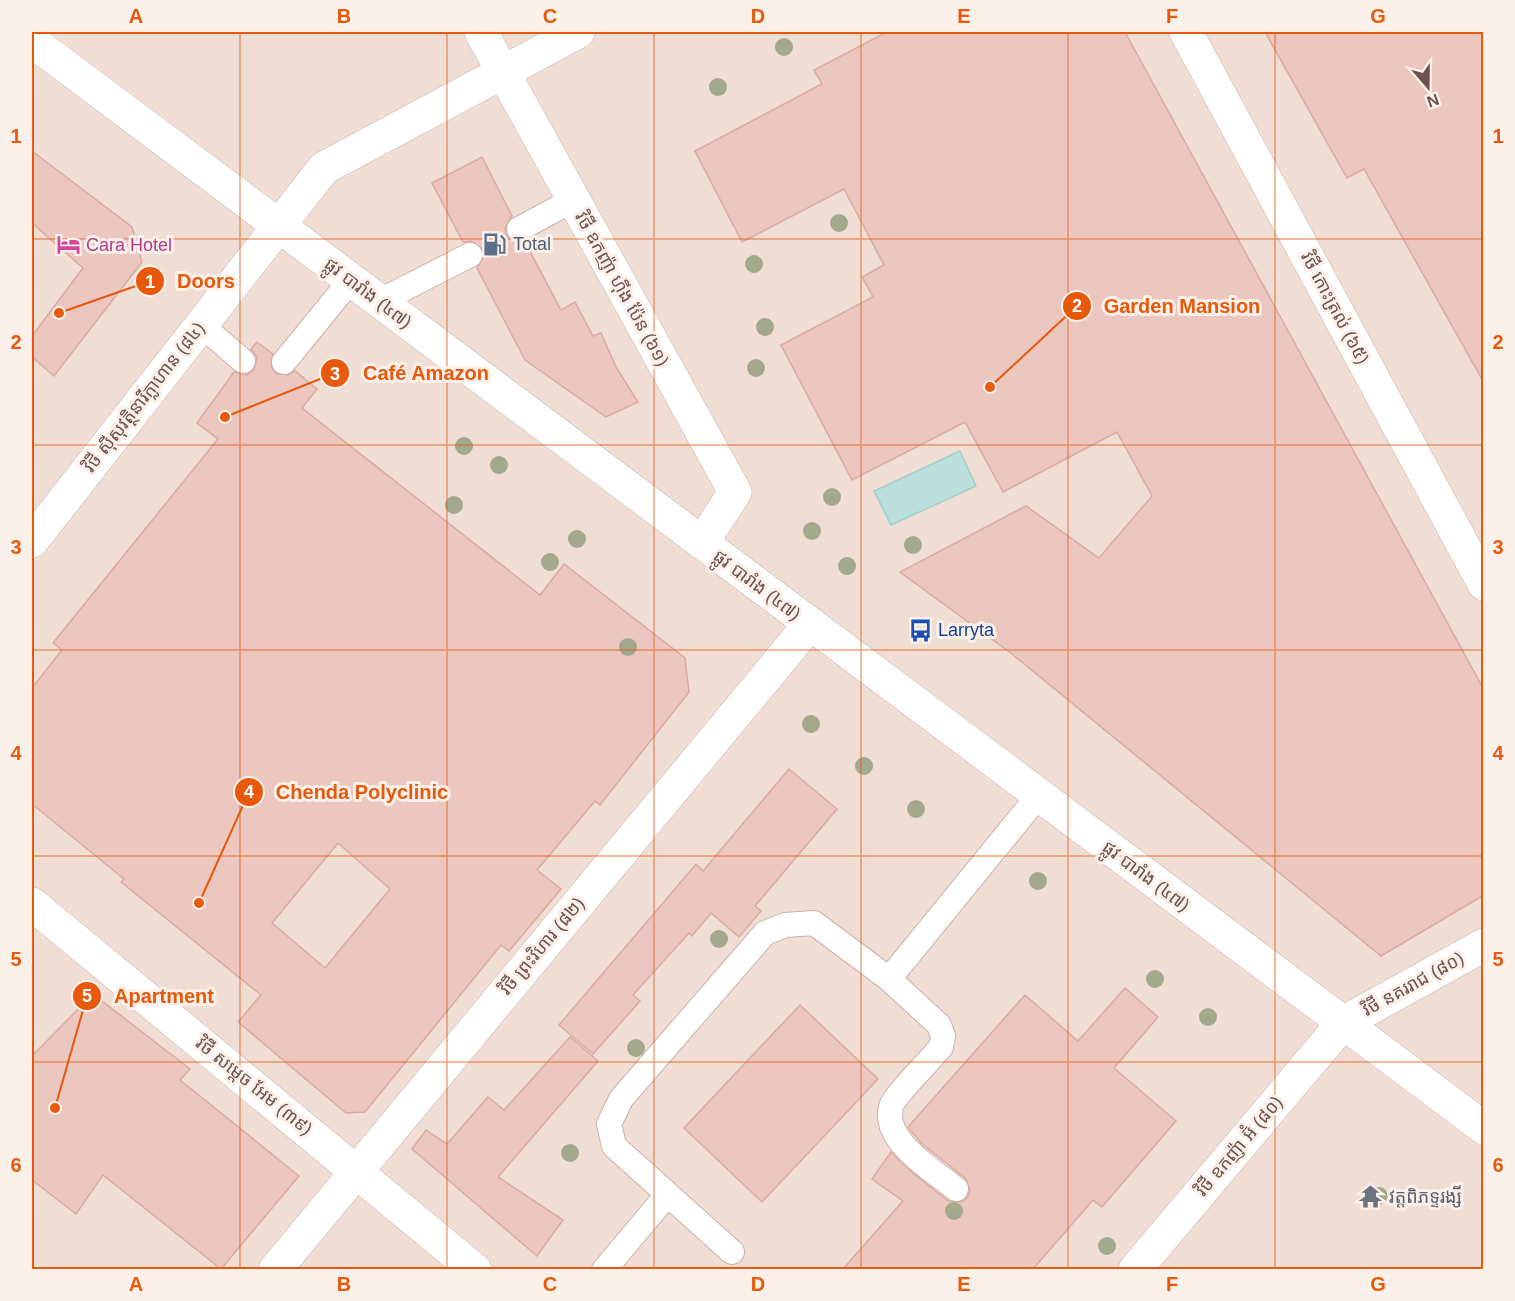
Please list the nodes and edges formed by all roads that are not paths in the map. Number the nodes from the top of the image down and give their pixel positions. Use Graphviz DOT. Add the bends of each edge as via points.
graph roads {
  1 [pos="480,32"];
  2 [pos="578,32"];
  3 [pos="1186,32"];
  4 [pos="32,41"];
  5 [pos="503,72"];
  6 [pos="573,200"];
  7 [pos="277,225"];
  8 [pos="519,229"];
  9 [pos="470,255"];
  10 [pos="351,280"];
  11 [pos="380,301"];
  12 [pos="200,324"];
  13 [pos="243,361"];
  14 [pos="284,363"];
  15 [pos="32,541"];
  16 [pos="702,543"];
  17 [pos="1484,584"];
  18 [pos="810,624"];
  19 [pos="1039,795"];
  20 [pos="32,904"];
  21 [pos="1484,945"];
  22 [pos="889,979"];
  23 [pos="1343,1023"];
  24 [pos="1484,1128"];
  25 [pos="357,1169"];
  26 [pos="956,1189"];
  27 [pos="667,1195"];
  28 [pos="732,1252"];
  29 [pos="275,1269"];
  30 [pos="475,1269"];
  31 [pos="604,1269"];
  32 [pos="1135,1269"];
  1 -- 5 [label="street, វិថី ឧកញ៉ា ហ៊ីង ប៉ែន (៦១)"];
  2 -- 5 [label="street, វិថី ស៊ីសុវត្ថិនារីក្លាហាន (៨៤)"];
  3 -- 17 [label="street, វិថី កោះត្រល់ (៦៥)"];
  4 -- 7 [label="street, ផ្លូវ បារាំង (៤៧)"];
  5 -- 6 [label="street, វិថី ឧកញ៉ា ហ៊ីង ប៉ែន (៦១)"];
  5 -- 7 [label="street, វិថី ស៊ីសុវត្ថិនារីក្លាហាន (៨៤)" via="324,168"];
  6 -- 8 [label="lane"];
  6 -- 16 [label="street, វិថី ឧកញ៉ា ហ៊ីង ប៉ែន (៦១)" via="735,492"];
  7 -- 10 [label="street, ផ្លូវ បារាំង (៤៧)"];
  7 -- 12 [label="street, វិថី ស៊ីសុវត្ថិនារីក្លាហាន (៨៤)"];
  9 -- 11 [label="lane"];
  10 -- 11 [label="street, ផ្លូវ បារាំង (៤៧)"];
  10 -- 14 [label="lane"];
  11 -- 16 [label="street, ផ្លូវ បារាំង (៤៧)"];
  12 -- 13 [label="lane"];
  12 -- 15 [label="street, វិថី ស៊ីសុវត្ថិនារីក្លាហាន (៨៤)"];
  16 -- 18 [label="street, ផ្លូវ បារាំង (៤៧)"];
  18 -- 19 [label="street, ផ្លូវ បារាំង (៤៧)"];
  18 -- 25 [label="street, វិថី ព្រះវិហារ (៨២)"];
  19 -- 22 [label="lane"];
  19 -- 23 [label="street, ផ្លូវ បារាំង (៤៧)"];
  20 -- 25 [label="street, វិថី សម្តេច អែម (៣៩)"];
  21 -- 23 [label="street, វិថី នគររាជ (៨០)"];
  22 -- 26 [label="lane" via="939,1025 943,1036 941,1047 891,1106 891,1129 899,1142"];
  22 -- 27 [label="lane" via="814,923 785,925 765,933 621,1099 609,1124 614,1146"];
  23 -- 24 [label="street, ផ្លូវ បារាំង (៤៧)"];
  23 -- 32 [label="street, វិថី ឧកញ៉ា អ៊ំ (៨០)"];
  25 -- 29 [label="street, វិថី ព្រះវិហារ (៨២)"];
  25 -- 30 [label="street, វិថី សម្តេច អែម (៣៩)"];
  27 -- 28 [label="lane"];
  27 -- 31 [label="lane"];
}
